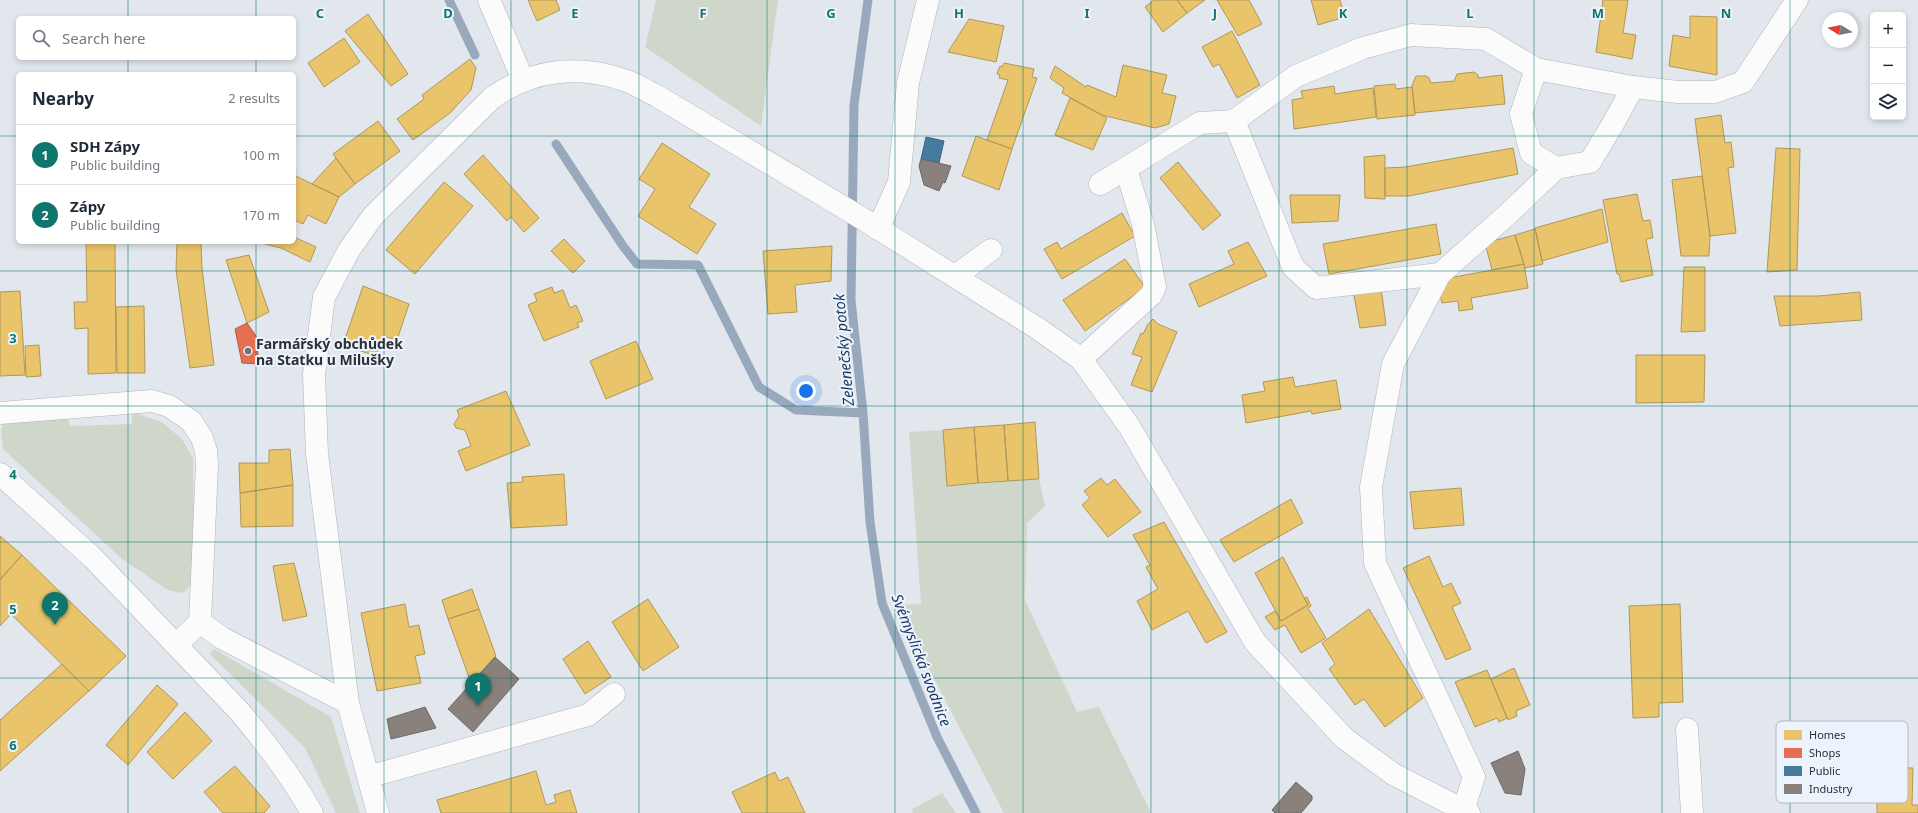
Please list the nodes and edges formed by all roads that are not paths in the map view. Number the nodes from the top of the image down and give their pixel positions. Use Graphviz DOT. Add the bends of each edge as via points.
graph roads {
  1 [pos="489,0"];
  2 [pos="928,0"];
  3 [pos="1796,1"];
  4 [pos="1536,69"];
  5 [pos="523,80"];
  6 [pos="1633,87"];
  7 [pos="1234,121"];
  8 [pos="1556,168"];
  9 [pos="1126,169"];
  10 [pos="1100,184"];
  11 [pos="871,224"];
  12 [pos="991,250"];
  13 [pos="1440,274"];
  14 [pos="955,276"];
  15 [pos="1080,359"];
  16 [pos="0,413"];
  17 [pos="0,474"];
  18 [pos="200,622"];
  19 [pos="176,645"];
  20 [pos="614,694"];
  21 [pos="348,704"];
  22 [pos="1688,729"];
  23 [pos="368,777"];
  24 [pos="1466,812"];
  25 [pos="312,813"];
  26 [pos="378,813"];
  27 [pos="1692,813"];
  1 -- 5 [label="street"];
  2 -- 11 [label="street" via="908,83 899,182"];
  3 -- 6 [label="street" via="1743,82 1715,92 1678,92"];
  4 -- 6 [label="street"];
  4 -- 7 [label="street" via="1486,39 1412,35 1363,48 1296,76"];
  4 -- 8 [label="street" via="1521,114 1531,153"];
  5 -- 11 [label="street" via="540,74 575,71 627,81 657,96"];
  5 -- 21 [label="street" via="492,98 374,216 349,250 324,298 314,374 317,454"];
  6 -- 8 [label="street" via="1590,162"];
  7 -- 9 [label="street" via="1200,124"];
  7 -- 13 [label="street" via="1293,267 1316,288"];
  8 -- 13 [label="street"];
  9 -- 10 [label="street"];
  9 -- 15 [label="street" via="1143,224 1155,288 1151,295"];
  11 -- 14 [label="street"];
  12 -- 14 [label="street"];
  13 -- 24 [label="street" via="1393,364 1371,487 1375,563 1474,777"];
  14 -- 15 [label="street"];
  15 -- 24 [label="street" via="1129,426 1255,642 1344,738 1393,774"];
  16 -- 18 [label="street" via="148,401 168,406 191,421 202,438 207,464"];
  17 -- 19 [label="street" via="93,558"];
  18 -- 19 [label="street"];
  18 -- 21 [label="street" via="222,638"];
  19 -- 25 [label="street" via="260,735"];
  20 -- 23 [label="street" via="588,715"];
  21 -- 23 [label="street"];
  22 -- 27 [label="street"];
  23 -- 26 [label="street"];
}
